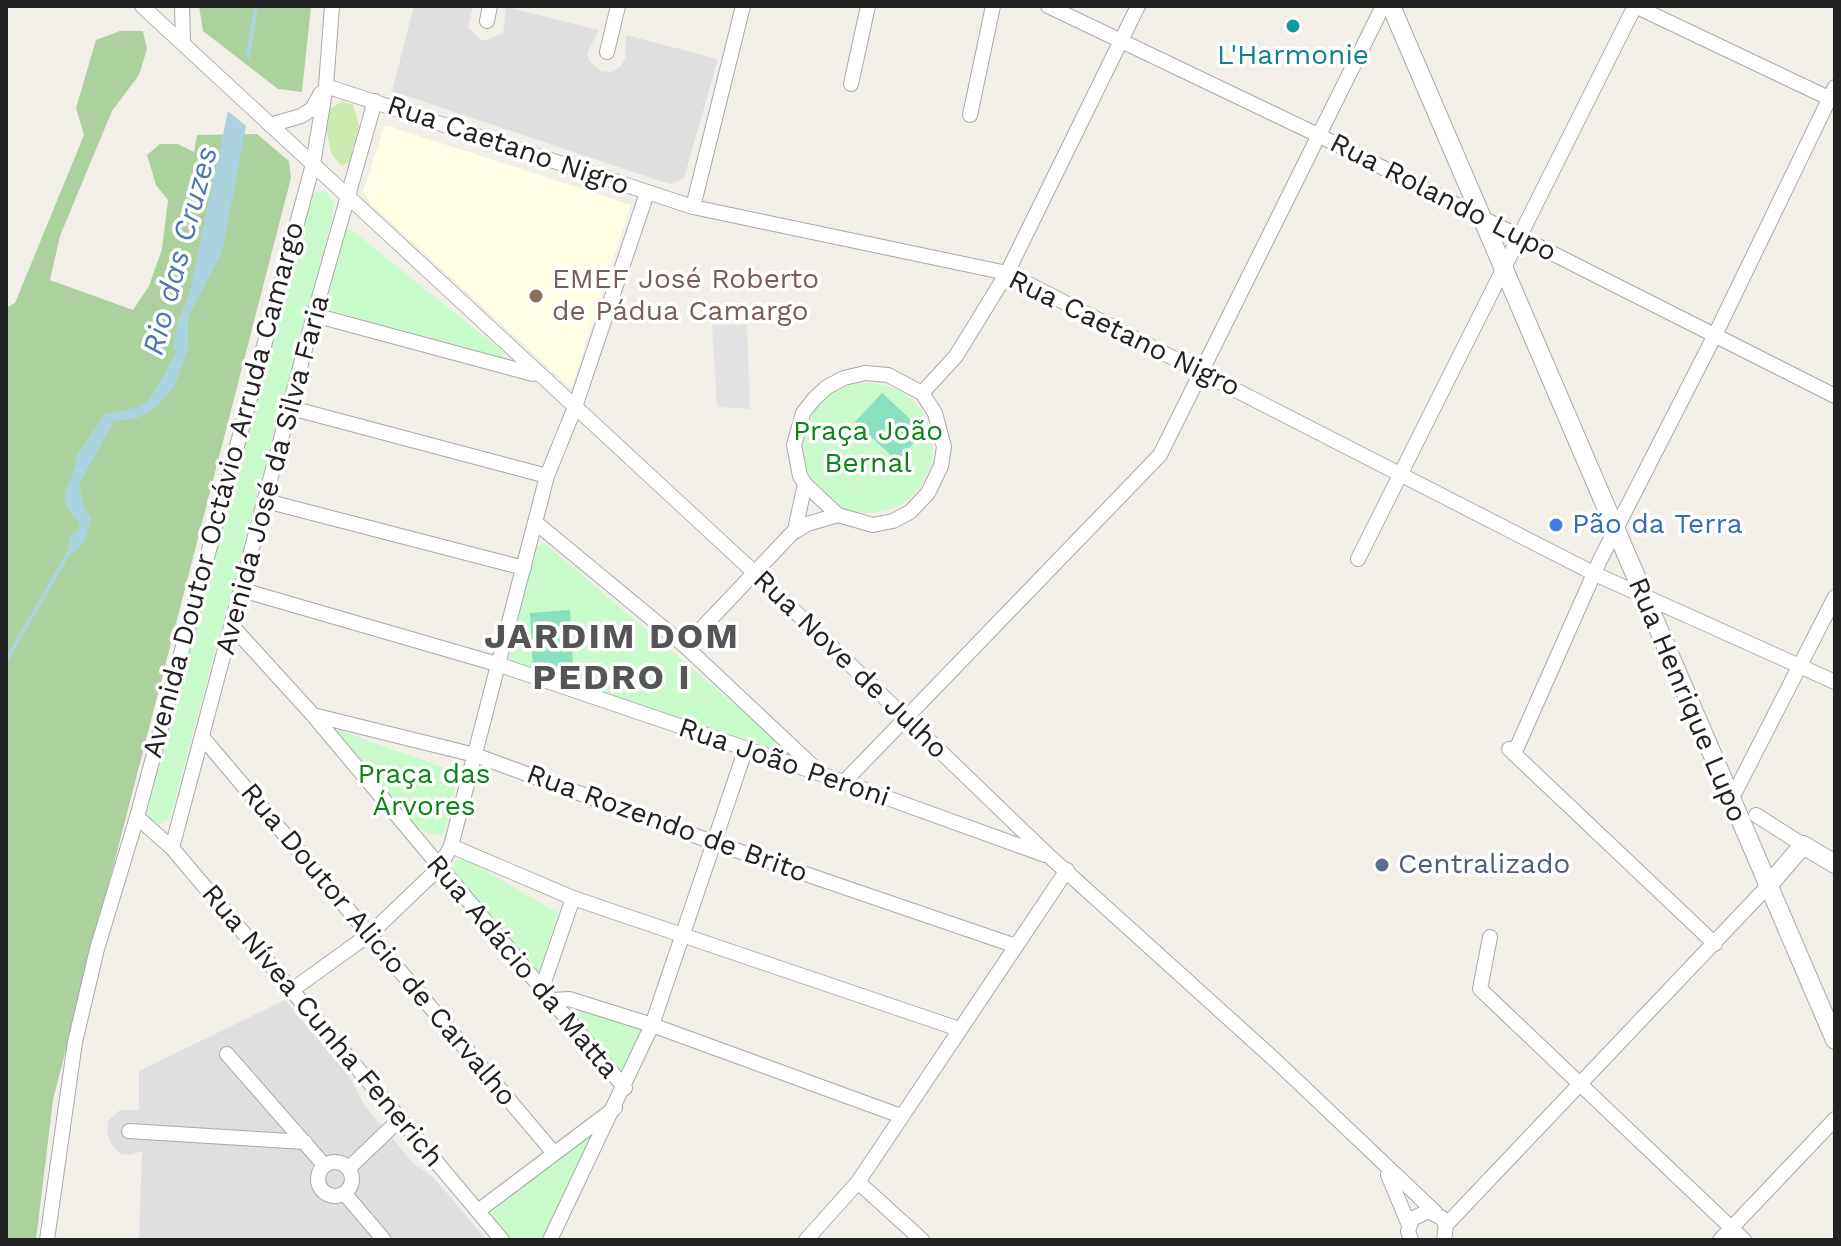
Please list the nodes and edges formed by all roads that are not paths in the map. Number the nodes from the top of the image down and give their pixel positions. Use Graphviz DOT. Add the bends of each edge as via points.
graph roads {
  1 [pos="142,6"];
  2 [pos="182,6"];
  3 [pos="332,6"];
  4 [pos="490,6"];
  5 [pos="618,6"];
  6 [pos="743,6"];
  7 [pos="868,6"];
  8 [pos="993,6"];
  9 [pos="1048,6"];
  10 [pos="1138,6"];
  11 [pos="1383,6"];
  12 [pos="1391,6"];
  13 [pos="1635,6"];
  14 [pos="487,21"];
  15 [pos="183,41"];
  16 [pos="1121,42"];
  17 [pos="607,52"];
  18 [pos="851,84"];
  19 [pos="326,86"];
  20 [pos="1833,95"];
  21 [pos="375,101"];
  22 [pos="970,115"];
  23 [pos="267,122"];
  24 [pos="1318,135"];
  25 [pos="313,164"];
  26 [pos="647,193"];
  27 [pos="349,198"];
  28 [pos="693,207"];
  29 [pos="1481,217"];
  30 [pos="1520,237"];
  31 [pos="1503,272"];
  32 [pos="1007,273"];
  33 [pos="314,315"];
  34 [pos="1715,335"];
  35 [pos="1203,373"];
  36 [pos="536,374"];
  37 [pos="922,393"];
  38 [pos="1835,396"];
  39 [pos="575,407"];
  40 [pos="291,408"];
  41 [pos="1402,472"];
  42 [pos="547,476"];
  43 [pos="805,484"];
  44 [pos="266,501"];
  45 [pos="838,515"];
  46 [pos="535,522"];
  47 [pos="1615,533"];
  48 [pos="787,540"];
  49 [pos="1358,559"];
  50 [pos="524,568"];
  51 [pos="756,574"];
  52 [pos="1595,574"];
  53 [pos="242,590"];
  54 [pos="1642,597"];
  55 [pos="1835,597"];
  56 [pos="232,626"];
  57 [pos="685,646"];
  58 [pos="497,664"];
  59 [pos="1801,666"];
  60 [pos="1835,682"];
  61 [pos="313,715"];
  62 [pos="905,716"];
  63 [pos="203,738"];
  64 [pos="745,751"];
  65 [pos="475,755"];
  66 [pos="821,774"];
  67 [pos="843,783"];
  68 [pos="1731,800"];
  69 [pos="1756,815"];
  70 [pos="137,817"];
  71 [pos="1013,822"];
  72 [pos="1004,841"];
  73 [pos="715,843"];
  74 [pos="1803,845"];
  75 [pos="451,846"];
  76 [pos="172,848"];
  77 [pos="1049,856"];
  78 [pos="1835,864"];
  79 [pos="439,868"];
  80 [pos="1067,870"];
  81 [pos="1767,887"];
  82 [pos="573,898"];
  83 [pos="371,933"];
  84 [pos="682,934"];
  85 [pos="1490,937"];
  86 [pos="1715,944"];
  87 [pos="1016,946"];
  88 [pos="292,990"];
  89 [pos="547,994"];
  90 [pos="652,1025"];
  91 [pos="959,1029"];
  92 [pos="1835,1040"];
  93 [pos="227,1054"];
  94 [pos="1581,1085"];
  95 [pos="625,1088"];
  96 [pos="616,1107"];
  97 [pos="901,1116"];
  98 [pos="400,1119"];
  99 [pos="1835,1119"];
  100 [pos="129,1131"];
  101 [pos="305,1142"];
  102 [pos="553,1152"];
  103 [pos="324,1165"];
  104 [pos="349,1168"];
  105 [pos="1385,1168"];
  106 [pos="858,1182"];
  107 [pos="345,1194"];
  108 [pos="478,1211"];
  109 [pos="1435,1212"];
  110 [pos="1731,1228"];
  111 [pos="1410,1233"];
  112 [pos="1449,1234"];
  113 [pos="47,1240"];
  114 [pos="384,1240"];
  115 [pos="502,1240"];
  116 [pos="550,1240"];
  117 [pos="806,1240"];
  118 [pos="922,1240"];
  119 [pos="1720,1240"];
  120 [pos="1744,1240"];
  1 -- 15 [label="street, Rua Nove de Julho"];
  2 -- 15 [label="street"];
  3 -- 19 [label="street, Avenida Doutor Octávio Arruda Camargo"];
  4 -- 14 [label="street"];
  5 -- 17 [label="street"];
  6 -- 28 [label="street"];
  7 -- 18 [label="street"];
  8 -- 22 [label="street"];
  9 -- 16 [label="street, Rua Rolando Lupo"];
  10 -- 16 [label="street"];
  11 -- 24 [label="street"];
  12 -- 29 [label="street, Rua Henrique Lupo"];
  13 -- 20 [label="street"];
  13 -- 30 [label="street"];
  15 -- 23 [label="street, Rua Nove de Julho"];
  16 -- 24 [label="street, Rua Rolando Lupo"];
  16 -- 32 [label="street"];
  19 -- 21 [label="street, Rua Caetano Nigro"];
  19 -- 23 [label="street" via="301,116"];
  19 -- 25 [label="street, Avenida Doutor Octávio Arruda Camargo"];
  20 -- 34 [label="street"];
  21 -- 26 [label="street, Rua Caetano Nigro"];
  21 -- 27 [label="street, Avenida José da Silva Faria"];
  23 -- 25 [label="street, Rua Nove de Julho"];
  24 -- 29 [label="street, Rua Rolando Lupo"];
  24 -- 35 [label="street"];
  25 -- 27 [label="street, Rua Nove de Julho"];
  25 -- 70 [label="street, Avenida Doutor Octávio Arruda Camargo"];
  26 -- 28 [label="street, Rua Caetano Nigro"];
  26 -- 39 [label="street"];
  27 -- 33 [label="street, Avenida José da Silva Faria"];
  27 -- 36 [label="street, Rua Nove de Julho"];
  28 -- 32 [label="street, Rua Caetano Nigro"];
  29 -- 30 [label="street, Rua Rolando Lupo"];
  29 -- 31 [label="street, Rua Henrique Lupo"];
  30 -- 31 [label="street"];
  30 -- 34 [label="street, Rua Rolando Lupo"];
  31 -- 41 [label="street"];
  31 -- 47 [label="street, Rua Henrique Lupo"];
  32 -- 35 [label="street, Rua Caetano Nigro"];
  32 -- 37 [label="street" via="956,356"];
  33 -- 36 [label="street"];
  33 -- 40 [label="street, Avenida José da Silva Faria"];
  34 -- 38 [label="street, Rua Rolando Lupo"];
  34 -- 47 [label="street"];
  35 -- 41 [label="street, Rua Caetano Nigro"];
  35 -- 62 [label="street" via="1160,455"];
  36 -- 39 [label="street, Rua Nove de Julho"];
  37 -- 43 [label="street" via="888,375 865,373 827,387 803,413 797,429 795,460"];
  37 -- 45 [label="street" via="935,413 944,447 928,493 893,521 873,525"];
  39 -- 42 [label="street"];
  39 -- 51 [label="street, Rua Nove de Julho"];
  40 -- 42 [label="street"];
  40 -- 44 [label="street, Avenida José da Silva Faria"];
  41 -- 49 [label="street"];
  41 -- 52 [label="street, Rua Caetano Nigro"];
  42 -- 46 [label="street"];
  43 -- 45 [label="street"];
  43 -- 48 [label="street" via="801,519"];
  44 -- 50 [label="street"];
  44 -- 53 [label="street, Avenida José da Silva Faria"];
  45 -- 48 [label="street" via="807,524"];
  46 -- 50 [label="street"];
  46 -- 57 [label="street"];
  47 -- 52 [label="street"];
  47 -- 54 [label="street, Rua Henrique Lupo"];
  48 -- 51 [label="street"];
  50 -- 58 [label="street"];
  51 -- 57 [label="street"];
  51 -- 62 [label="street, Rua Nove de Julho"];
  52 -- 54 [label="street, Rua Caetano Nigro"];
  52 -- 86 [label="street" via="1511,751"];
  53 -- 56 [label="street, Avenida José da Silva Faria"];
  53 -- 58 [label="street, Rua João Peroni"];
  54 -- 59 [label="street, Rua Caetano Nigro"];
  54 -- 68 [label="street, Rua Henrique Lupo"];
  55 -- 59 [label="street"];
  56 -- 61 [label="street, Rua Adácio da Matta"];
  56 -- 63 [label="street, Avenida José da Silva Faria"];
  57 -- 66 [label="street"];
  58 -- 64 [label="street, Rua João Peroni"];
  58 -- 65 [label="street"];
  59 -- 60 [label="street, Rua Caetano Nigro"];
  59 -- 68 [label="street"];
  61 -- 65 [label="street, Rua Rozendo de Brito"];
  61 -- 79 [label="street, Rua Adácio da Matta"];
  62 -- 67 [label="street"];
  62 -- 71 [label="street, Rua Nove de Julho"];
  63 -- 76 [label="street, Avenida José da Silva Faria"];
  63 -- 83 [label="street, Rua Doutor Alicio de Carvalho"];
  64 -- 66 [label="street, Rua João Peroni"];
  64 -- 73 [label="street"];
  65 -- 73 [label="street, Rua Rozendo de Brito"];
  65 -- 75 [label="street"];
  66 -- 67 [label="street, Rua João Peroni"];
  67 -- 72 [label="street, Rua João Peroni"];
  68 -- 81 [label="street, Rua Henrique Lupo"];
  69 -- 74 [label="street"];
  70 -- 76 [label="street, Rua Nívea Cunha Fenerich"];
  70 -- 113 [label="street, Avenida Doutor Octávio Arruda Camargo" via="75,1042"];
  71 -- 72 [label="street" via="1013,834"];
  71 -- 77 [label="street, Rua Nove de Julho"];
  72 -- 77 [label="street, Rua João Peroni"];
  73 -- 84 [label="street"];
  73 -- 87 [label="street, Rua Rozendo de Brito"];
  74 -- 78 [label="street"];
  74 -- 81 [label="street"];
  75 -- 79 [label="street"];
  75 -- 82 [label="street"];
  76 -- 88 [label="street, Rua Nívea Cunha Fenerich"];
  77 -- 80 [label="street, Rua Nove de Julho"];
  79 -- 83 [label="street"];
  79 -- 89 [label="street, Rua Adácio da Matta"];
  80 -- 87 [label="street"];
  80 -- 105 [label="street, Rua Nove de Julho"];
  81 -- 86 [label="street"];
  81 -- 92 [label="street, Rua Henrique Lupo"];
  82 -- 84 [label="street"];
  82 -- 89 [label="street"];
  83 -- 88 [label="street"];
  83 -- 102 [label="street, Rua Doutor Alicio de Carvalho"];
  84 -- 90 [label="street"];
  84 -- 91 [label="street"];
  85 -- 94 [label="street" via="1480,989"];
  86 -- 94 [label="street"];
  87 -- 91 [label="street"];
  88 -- 98 [label="street, Rua Nívea Cunha Fenerich"];
  89 -- 90 [label="street"];
  89 -- 95 [label="street, Rua Adácio da Matta"];
  90 -- 95 [label="street"];
  90 -- 97 [label="street"];
  91 -- 97 [label="street"];
  93 -- 101 [label="street"];
  94 -- 110 [label="street"];
  94 -- 112 [label="street"];
  95 -- 96 [label="street"];
  96 -- 102 [label="street"];
  96 -- 116 [label="street"];
  97 -- 106 [label="street"];
  98 -- 104 [label="street"];
  98 -- 108 [label="street, Rua Nívea Cunha Fenerich"];
  99 -- 110 [label="street"];
  100 -- 101 [label="street"];
  101 -- 103 [label="street"];
  102 -- 108 [label="street"];
  103 -- 104 [label="street" via="337,1161"];
  103 -- 107 [label="street" via="316,1177 320,1190 332,1197"];
  104 -- 107 [label="street" via="353,1182"];
  105 -- 109 [label="street, Rua Nove de Julho"];
  105 -- 111 [label="street, Rua Nove de Julho"];
  106 -- 117 [label="street"];
  106 -- 118 [label="street"];
  107 -- 114 [label="street"];
  108 -- 115 [label="street, Rua Nívea Cunha Fenerich"];
  109 -- 111 [label="street" via="1416,1215"];
  109 -- 112 [label="street, Rua Nove de Julho"];
  110 -- 119 [label="street"];
  110 -- 120 [label="street"];
}
